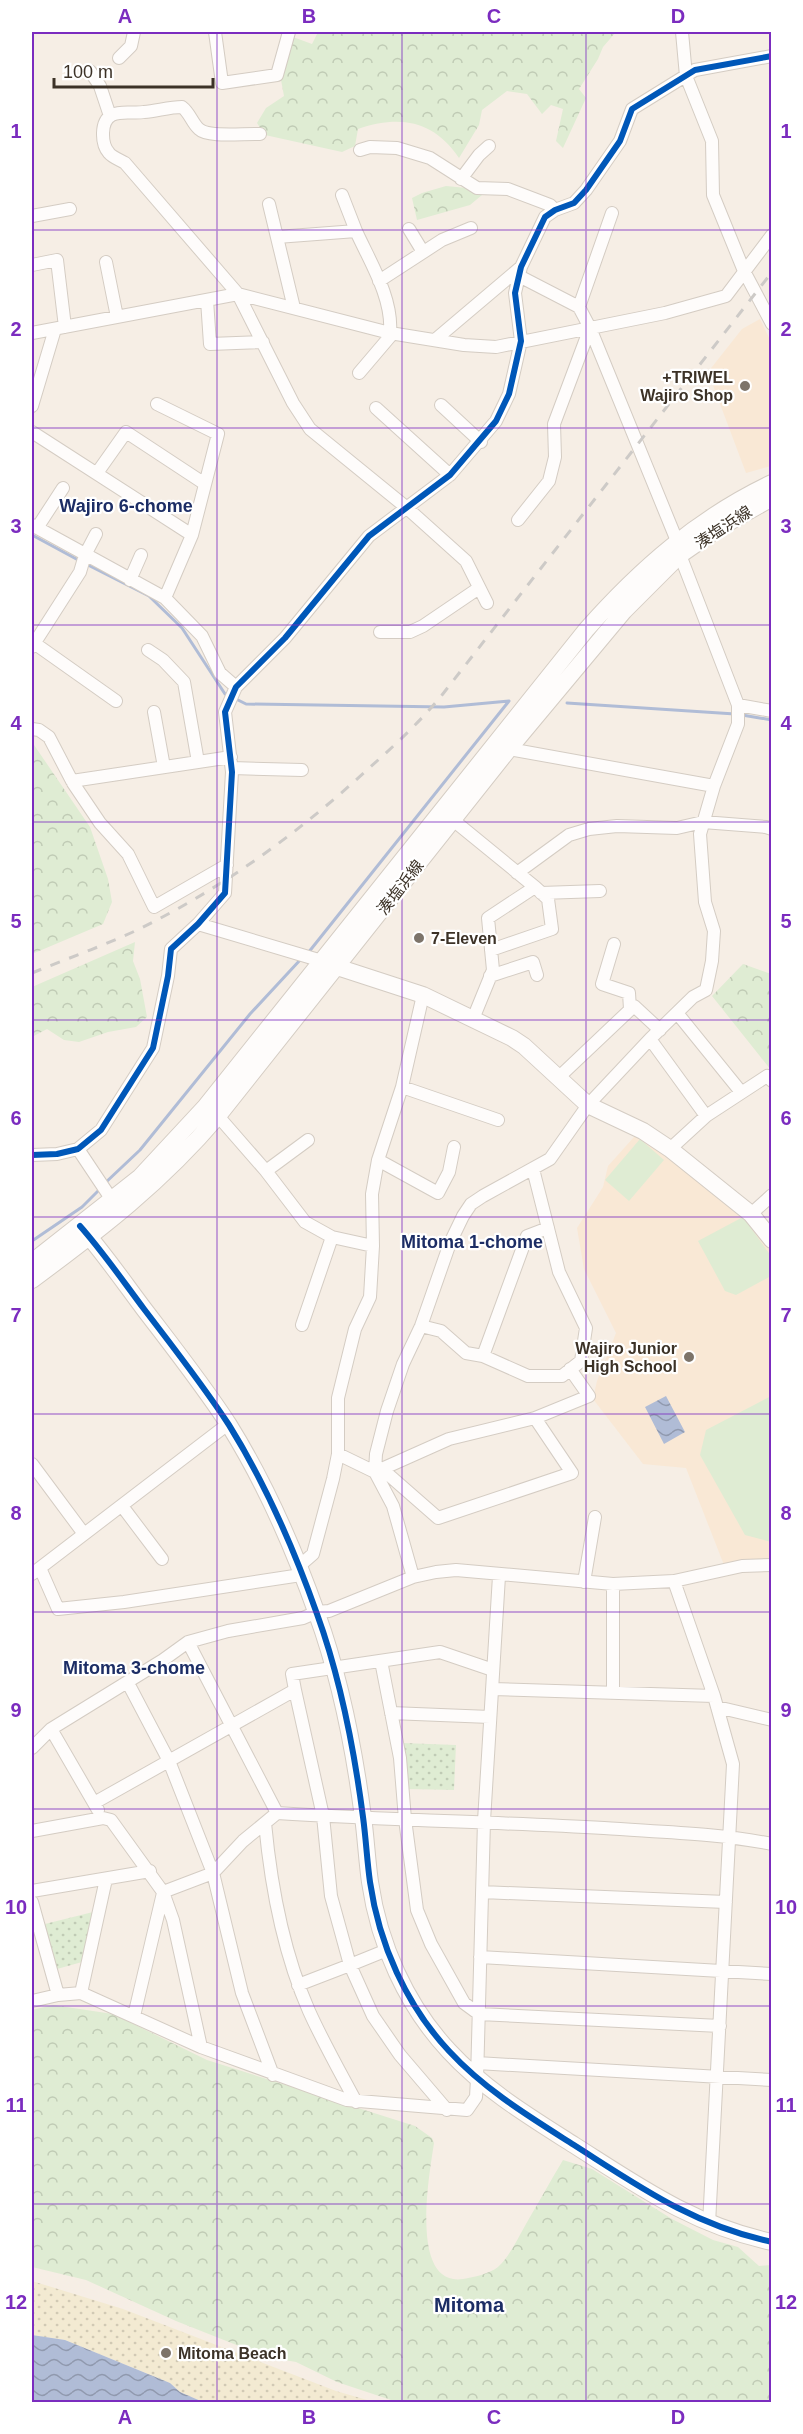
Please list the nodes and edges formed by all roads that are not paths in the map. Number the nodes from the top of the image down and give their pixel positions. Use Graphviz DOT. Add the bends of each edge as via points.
graph roads {
  1 [pos="134,32"];
  2 [pos="215,32"];
  3 [pos="289,32"];
  4 [pos="682,32"];
  5 [pos="771,56"];
  6 [pos="119,58"];
  7 [pos="90,71"];
  8 [pos="686,76"];
  9 [pos="110,116"];
  10 [pos="260,134"];
  11 [pos="489,146"];
  12 [pos="360,150"];
  13 [pos="461,179"];
  14 [pos="342,195"];
  15 [pos="269,204"];
  16 [pos="70,209"];
  17 [pos="555,210"];
  18 [pos="612,213"];
  19 [pos="32,216"];
  20 [pos="471,228"];
  21 [pos="409,229"];
  22 [pos="356,231"];
  23 [pos="771,235"];
  24 [pos="277,237"];
  25 [pos="423,252"];
  26 [pos="106,262"];
  27 [pos="32,265"];
  28 [pos="520,271"];
  29 [pos="744,271"];
  30 [pos="379,281"];
  31 [pos="238,294"];
  32 [pos="207,300"];
  33 [pos="579,307"];
  34 [pos="294,308"];
  35 [pos="117,317"];
  36 [pos="771,324"];
  37 [pos="60,328"];
  38 [pos="590,328"];
  39 [pos="32,333"];
  40 [pos="392,333"];
  41 [pos="436,339"];
  42 [pos="520,341"];
  43 [pos="262,342"];
  44 [pos="359,373"];
  45 [pos="157,404"];
  46 [pos="441,405"];
  47 [pos="32,406"];
  48 [pos="376,408"];
  49 [pos="32,432"];
  50 [pos="481,442"];
  51 [pos="96,473"];
  52 [pos="450,476"];
  53 [pos="771,483"];
  54 [pos="205,484"];
  55 [pos="63,488"];
  56 [pos="771,498"];
  57 [pos="407,508"];
  58 [pos="518,520"];
  59 [pos="34,526"];
  60 [pos="96,534"];
  61 [pos="192,535"];
  62 [pos="678,548"];
  63 [pos="141,555"];
  64 [pos="83,560"];
  65 [pos="130,580"];
  66 [pos="479,588"];
  67 [pos="165,598"];
  68 [pos="487,603"];
  69 [pos="380,632"];
  70 [pos="33,645"];
  71 [pos="148,650"];
  72 [pos="236,687"];
  73 [pos="117,700"];
  74 [pos="738,705"];
  75 [pos="771,711"];
  76 [pos="153,712"];
  77 [pos="32,729"];
  78 [pos="509,749"];
  79 [pos="198,762"];
  80 [pos="231,763"];
  81 [pos="164,767"];
  82 [pos="302,770"];
  83 [pos="72,781"];
  84 [pos="714,786"];
  85 [pos="453,820"];
  86 [pos="703,822"];
  87 [pos="771,829"];
  88 [pos="227,865"];
  89 [pos="517,873"];
  90 [pos="538,890"];
  91 [pos="600,891"];
  92 [pos="198,924"];
  93 [pos="614,944"];
  94 [pos="491,950"];
  95 [pos="329,964"];
  96 [pos="537,975"];
  97 [pos="490,976"];
  98 [pos="423,995"];
  99 [pos="630,1009"];
  100 [pos="677,1013"];
  101 [pos="473,1019"];
  102 [pos="660,1030"];
  103 [pos="650,1040"];
  104 [pos="558,1078"];
  105 [pos="771,1081"];
  106 [pos="402,1088"];
  107 [pos="741,1092"];
  108 [pos="588,1105"];
  109 [pos="218,1116"];
  110 [pos="706,1116"];
  111 [pos="498,1120"];
  112 [pos="308,1140"];
  113 [pos="454,1147"];
  114 [pos="78,1149"];
  115 [pos="670,1149"];
  116 [pos="32,1155"];
  117 [pos="378,1160"];
  118 [pos="533,1169"];
  119 [pos="266,1171"];
  120 [pos="771,1195"];
  121 [pos="112,1200"];
  122 [pos="752,1214"];
  123 [pos="548,1228"];
  124 [pos="85,1232"];
  125 [pos="332,1237"];
  126 [pos="771,1240"];
  127 [pos="373,1245"];
  128 [pos="32,1263"];
  129 [pos="32,1280"];
  130 [pos="302,1325"];
  131 [pos="421,1326"];
  132 [pos="483,1356"];
  133 [pos="570,1369"];
  134 [pos="535,1418"];
  135 [pos="228,1424"];
  136 [pos="338,1454"];
  137 [pos="32,1464"];
  138 [pos="378,1470"];
  139 [pos="122,1506"];
  140 [pos="595,1517"];
  141 [pos="84,1534"];
  142 [pos="162,1559"];
  143 [pos="771,1565"];
  144 [pos="36,1571"];
  145 [pos="300,1571"];
  146 [pos="498,1576"];
  147 [pos="413,1577"];
  148 [pos="674,1581"];
  149 [pos="584,1582"];
  150 [pos="614,1584"];
  151 [pos="317,1612"];
  152 [pos="189,1642"];
  153 [pos="381,1661"];
  154 [pos="336,1668"];
  155 [pos="493,1670"];
  156 [pos="128,1683"];
  157 [pos="492,1689"];
  158 [pos="295,1690"];
  159 [pos="612,1693"];
  160 [pos="715,1701"];
  161 [pos="391,1713"];
  162 [pos="490,1718"];
  163 [pos="771,1720"];
  164 [pos="231,1725"];
  165 [pos="51,1729"];
  166 [pos="32,1748"];
  167 [pos="169,1761"];
  168 [pos="94,1803"];
  169 [pos="277,1813"];
  170 [pos="323,1816"];
  171 [pos="103,1818"];
  172 [pos="363,1818"];
  173 [pos="405,1819"];
  174 [pos="484,1821"];
  175 [pos="265,1823"];
  176 [pos="32,1831"];
  177 [pos="728,1836"];
  178 [pos="771,1844"];
  179 [pos="150,1871"];
  180 [pos="213,1873"];
  181 [pos="106,1879"];
  182 [pos="32,1891"];
  183 [pos="164,1892"];
  184 [pos="482,1892"];
  185 [pos="32,1902"];
  186 [pos="726,1902"];
  187 [pos="387,1950"];
  188 [pos="480,1957"];
  189 [pos="350,1965"];
  190 [pos="722,1971"];
  191 [pos="771,1974"];
  192 [pos="298,1985"];
  193 [pos="81,1993"];
  194 [pos="58,1995"];
  195 [pos="32,2001"];
  196 [pos="479,2014"];
  197 [pos="134,2016"];
  198 [pos="720,2026"];
  199 [pos="201,2047"];
  200 [pos="477,2071"];
  201 [pos="273,2075"];
  202 [pos="718,2077"];
  203 [pos="771,2080"];
  204 [pos="356,2102"];
  205 [pos="447,2110"];
  206 [pos="709,2224"];
  207 [pos="771,2242"];
  1 -- 6 [label="street" via="131,46"];
  2 -- 3 [label="street" via="222,83 277,75"];
  4 -- 8 [label="street"];
  5 -- 8 [label="street" via="695,70"];
  7 -- 9 [label="street" via="100,86"];
  8 -- 17 [label="street" via="632,109 620,141 586,190 574,202"];
  8 -- 29 [label="street" via="712,141 713,195"];
  9 -- 10 [label="street" via="182,107 197,128 208,134"];
  9 -- 31 [label="street" via="103,131 109,154 125,163"];
  11 -- 13 [label="street"];
  12 -- 13 [label="street" via="397,148 430,158"];
  13 -- 17 [label="street" via="477,188 508,189"];
  14 -- 22 [label="street"];
  15 -- 24 [label="street"];
  16 -- 19 [label="street"];
  17 -- 28 [label="street" via="545,218"];
  18 -- 33 [label="street"];
  20 -- 25 [label="street"];
  21 -- 25 [label="street"];
  22 -- 24 [label="street"];
  22 -- 30 [label="street"];
  23 -- 29 [label="street"];
  24 -- 34 [label="street"];
  25 -- 30 [label="street"];
  26 -- 35 [label="street"];
  27 -- 37 [label="street" via="57,260"];
  28 -- 33 [label="street"];
  28 -- 41 [label="street"];
  28 -- 42 [label="street" via="515,292"];
  29 -- 36 [label="street"];
  29 -- 38 [label="street" via="726,296"];
  30 -- 40 [label="street" via="392,315"];
  31 -- 32 [label="street"];
  31 -- 34 [label="street"];
  31 -- 43 [label="street"];
  32 -- 35 [label="street"];
  32 -- 43 [label="street" via="210,344"];
  33 -- 38 [label="street"];
  34 -- 40 [label="street"];
  35 -- 37 [label="street"];
  37 -- 39 [label="street"];
  37 -- 47 [label="street"];
  38 -- 42 [label="street"];
  38 -- 58 [label="street" via="554,424 555,457 549,481"];
  38 -- 62 [label="street"];
  40 -- 41 [label="street"];
  40 -- 44 [label="street"];
  41 -- 42 [label="street" via="496,347"];
  42 -- 50 [label="street" via="509,394"];
  43 -- 57 [label="street" via="310,429"];
  45 -- 54 [label="street" via="218,434"];
  46 -- 50 [label="street"];
  48 -- 52 [label="street"];
  49 -- 51 [label="street"];
  50 -- 52 [label="street"];
  51 -- 54 [label="street" via="126,432"];
  51 -- 61 [label="street"];
  52 -- 57 [label="street"];
  53 -- 62 [label="main road, 湊塩浜線" via="712,515"];
  54 -- 61 [label="street"];
  55 -- 59 [label="street"];
  56 -- 62 [label="main road, 湊塩浜線"];
  57 -- 66 [label="street" via="465,561"];
  57 -- 72 [label="street" via="369,536 285,638"];
  59 -- 64 [label="street"];
  60 -- 64 [label="street"];
  61 -- 67 [label="street"];
  62 -- 74 [label="street"];
  62 -- 78 [label="main road, 湊塩浜線"];
  62 -- 95 [label="main road, 湊塩浜線" via="628,585 586,630"];
  63 -- 65 [label="street"];
  64 -- 65 [label="street"];
  64 -- 70 [label="street"];
  65 -- 67 [label="street"];
  66 -- 68 [label="street"];
  66 -- 69 [label="street" via="410,632"];
  67 -- 72 [label="street" via="202,636 220,673"];
  70 -- 73 [label="street"];
  71 -- 79 [label="street" via="184,682"];
  72 -- 80 [label="street" via="225,712"];
  74 -- 75 [label="street"];
  74 -- 84 [label="street" via="738,724"];
  76 -- 81 [label="street"];
  77 -- 83 [label="street" via="49,737"];
  78 -- 84 [label="street"];
  78 -- 85 [label="main road, 湊塩浜線"];
  79 -- 80 [label="street"];
  79 -- 81 [label="street"];
  80 -- 82 [label="street"];
  80 -- 88 [label="street"];
  81 -- 83 [label="street"];
  83 -- 88 [label="street" via="100,823 128,854 154,907"];
  84 -- 86 [label="street"];
  85 -- 89 [label="street"];
  85 -- 95 [label="main road, 湊塩浜線"];
  86 -- 87 [label="street"];
  86 -- 89 [label="street" via="677,828 589,829 569,835"];
  86 -- 100 [label="street" via="700,834 705,902 714,931 712,961 706,990"];
  88 -- 92 [label="street" via="225,893"];
  89 -- 90 [label="street"];
  90 -- 91 [label="street"];
  90 -- 94 [label="street" via="488,918"];
  90 -- 94 [label="street" via="548,899 552,929"];
  92 -- 95 [label="street"];
  92 -- 114 [label="street" via="171,949 153,1048 100,1130"];
  93 -- 99 [label="street" via="602,984 629,993"];
  94 -- 97 [label="street"];
  95 -- 98 [label="main road"];
  95 -- 109 [label="main road, 湊塩浜線"];
  95 -- 121 [label="main road, 湊塩浜線" via="174,1142"];
  96 -- 97 [label="street" via="533,962"];
  97 -- 101 [label="street"];
  98 -- 101 [label="main road"];
  98 -- 106 [label="street"];
  99 -- 102 [label="street" via="634,1006"];
  99 -- 104 [label="street"];
  100 -- 102 [label="street"];
  100 -- 107 [label="street"];
  101 -- 104 [label="main road" via="525,1047"];
  102 -- 103 [label="street"];
  103 -- 108 [label="street"];
  103 -- 110 [label="street"];
  104 -- 108 [label="main road"];
  105 -- 107 [label="street" via="767,1076"];
  106 -- 111 [label="street"];
  106 -- 117 [label="street"];
  107 -- 110 [label="street"];
  108 -- 115 [label="main road" via="619,1118"];
  108 -- 118 [label="street" via="550,1159"];
  109 -- 119 [label="street"];
  109 -- 124 [label="main road, 湊塩浜線" via="150,1189"];
  110 -- 115 [label="street"];
  112 -- 119 [label="street"];
  113 -- 117 [label="street" via="449,1172 438,1193"];
  114 -- 116 [label="street"];
  114 -- 121 [label="street"];
  115 -- 122 [label="main road"];
  117 -- 127 [label="street" via="372,1194"];
  118 -- 123 [label="street"];
  118 -- 131 [label="street" via="471,1204 450,1243"];
  119 -- 125 [label="street" via="305,1222"];
  120 -- 122 [label="street"];
  121 -- 124 [label="main road, 湊塩浜線"];
  122 -- 126 [label="main road"];
  123 -- 132 [label="street" via="527,1236"];
  123 -- 133 [label="street" via="559,1272 586,1328 581,1361"];
  124 -- 128 [label="main road, 湊塩浜線"];
  124 -- 129 [label="main road, 湊塩浜線"];
  124 -- 135 [label="main road"];
  125 -- 127 [label="street"];
  125 -- 130 [label="street"];
  127 -- 136 [label="street" via="370,1297 355,1329 338,1398"];
  131 -- 132 [label="street" via="441,1331 466,1353"];
  131 -- 138 [label="street" via="387,1411 376,1454"];
  132 -- 133 [label="street" via="528,1376 562,1376"];
  133 -- 134 [label="street" via="589,1396"];
  134 -- 138 [label="street" via="449,1439"];
  134 -- 138 [label="street" via="572,1473 438,1518"];
  135 -- 139 [label="street"];
  135 -- 145 [label="main road" via="265,1490"];
  136 -- 138 [label="street"];
  136 -- 145 [label="street" via="313,1554"];
  137 -- 141 [label="street"];
  138 -- 147 [label="street" via="393,1506"];
  139 -- 141 [label="street"];
  139 -- 142 [label="street"];
  140 -- 149 [label="street"];
  141 -- 144 [label="street"];
  143 -- 148 [label="street" via="742,1566"];
  144 -- 145 [label="street" via="58,1610"];
  145 -- 151 [label="main road"];
  146 -- 147 [label="street" via="456,1570"];
  146 -- 149 [label="street"];
  146 -- 155 [label="street"];
  147 -- 151 [label="street" via="329,1611"];
  148 -- 150 [label="street"];
  148 -- 160 [label="street"];
  149 -- 150 [label="street"];
  150 -- 159 [label="street"];
  151 -- 152 [label="street"];
  151 -- 154 [label="main road"];
  152 -- 156 [label="street"];
  152 -- 164 [label="street"];
  153 -- 154 [label="street"];
  153 -- 155 [label="street" via="440,1652"];
  153 -- 161 [label="street"];
  154 -- 158 [label="street" via="292,1674"];
  154 -- 172 [label="main road"];
  155 -- 157 [label="street"];
  156 -- 165 [label="street"];
  156 -- 167 [label="street"];
  157 -- 159 [label="street"];
  157 -- 162 [label="street"];
  158 -- 164 [label="street"];
  158 -- 170 [label="street"];
  159 -- 160 [label="street"];
  160 -- 163 [label="street"];
  160 -- 177 [label="street" via="733,1764"];
  161 -- 162 [label="street"];
  161 -- 173 [label="street" via="400,1758"];
  162 -- 174 [label="street"];
  164 -- 167 [label="street"];
  164 -- 169 [label="street"];
  165 -- 166 [label="street"];
  165 -- 168 [label="street"];
  167 -- 168 [label="street"];
  167 -- 180 [label="street"];
  168 -- 171 [label="street"];
  169 -- 170 [label="street"];
  169 -- 175 [label="street"];
  170 -- 172 [label="street"];
  170 -- 189 [label="street" via="331,1896"];
  171 -- 176 [label="street"];
  171 -- 179 [label="street" via="111,1820"];
  172 -- 173 [label="street"];
  172 -- 187 [label="main road" via="370,1884"];
  173 -- 174 [label="street"];
  173 -- 196 [label="street" via="417,1910 443,1968 464,2003"];
  174 -- 177 [label="street"];
  174 -- 184 [label="street"];
  175 -- 180 [label="street"];
  175 -- 192 [label="street" via="280,1926"];
  177 -- 178 [label="street"];
  177 -- 186 [label="street"];
  179 -- 181 [label="street"];
  179 -- 183 [label="street"];
  180 -- 183 [label="street"];
  180 -- 201 [label="street" via="242,1993"];
  181 -- 182 [label="street"];
  181 -- 193 [label="street"];
  183 -- 197 [label="street"];
  183 -- 199 [label="street"];
  184 -- 186 [label="street"];
  184 -- 188 [label="street"];
  185 -- 194 [label="street"];
  186 -- 190 [label="street"];
  187 -- 189 [label="street"];
  187 -- 200 [label="main road" via="429,2026 449,2051"];
  188 -- 190 [label="street"];
  188 -- 196 [label="street"];
  189 -- 192 [label="street"];
  189 -- 205 [label="street" via="374,2016 400,2055"];
  190 -- 191 [label="street"];
  190 -- 198 [label="street"];
  192 -- 204 [label="street"];
  193 -- 194 [label="street"];
  193 -- 197 [label="street"];
  194 -- 195 [label="street"];
  196 -- 198 [label="street"];
  196 -- 200 [label="street"];
  197 -- 199 [label="street"];
  198 -- 202 [label="street"];
  199 -- 201 [label="street"];
  200 -- 202 [label="street"];
  200 -- 205 [label="street" via="476,2097 467,2110"];
  200 -- 206 [label="main road" via="542,2124 677,2210"];
  201 -- 204 [label="street"];
  202 -- 203 [label="street"];
  202 -- 206 [label="street"];
  204 -- 205 [label="street"];
  206 -- 207 [label="main road"];
}
